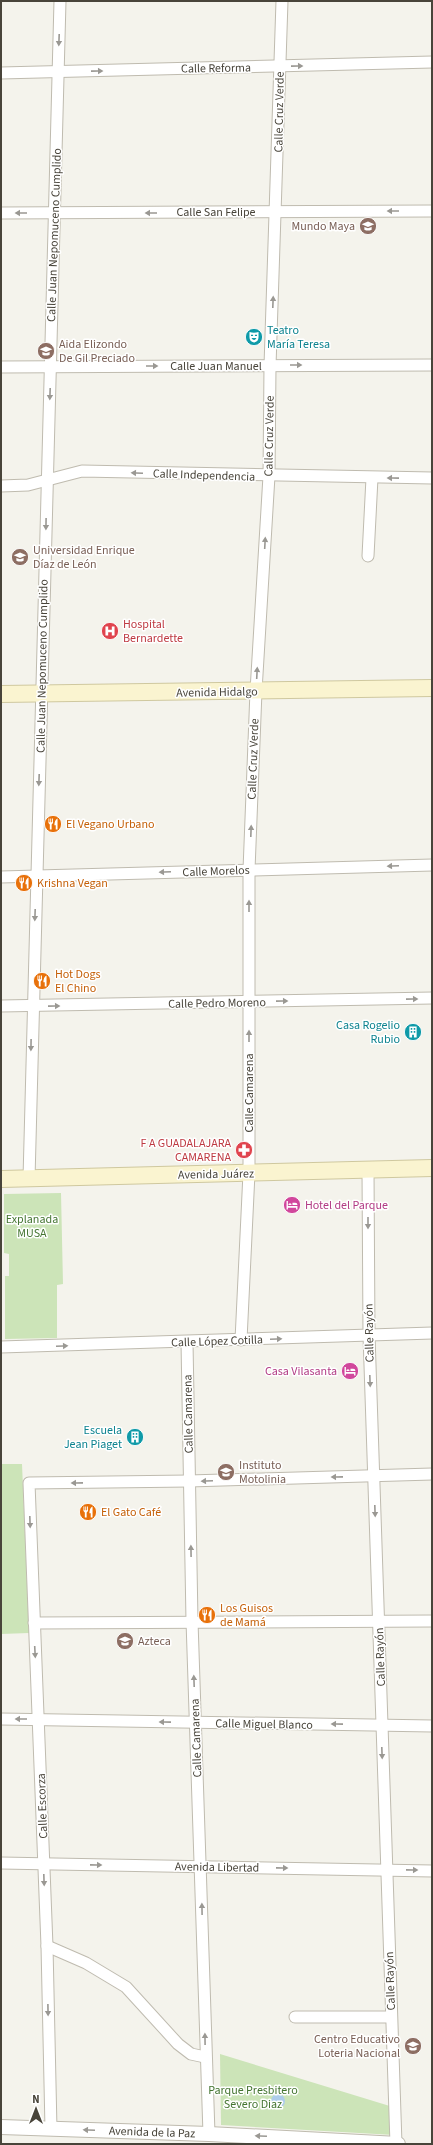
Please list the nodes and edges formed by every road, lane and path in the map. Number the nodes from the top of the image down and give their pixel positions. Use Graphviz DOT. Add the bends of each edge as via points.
graph roads {
  1 [pos="60,1"];
  2 [pos="282,1"];
  3 [pos="432,62"];
  4 [pos="280,66"];
  5 [pos="58,72"];
  6 [pos="1,73"];
  7 [pos="432,211"];
  8 [pos="276,212"];
  9 [pos="1,213"];
  10 [pos="55,213"];
  11 [pos="432,365"];
  12 [pos="270,366"];
  13 [pos="50,367"];
  14 [pos="1,368"];
  15 [pos="269,476"];
  16 [pos="372,478"];
  17 [pos="432,478"];
  18 [pos="47,482"];
  19 [pos="1,486"];
  20 [pos="368,556"];
  21 [pos="432,688"];
  22 [pos="256,691"];
  23 [pos="1,694"];
  24 [pos="42,694"];
  25 [pos="432,865"];
  26 [pos="249,870"];
  27 [pos="36,876"];
  28 [pos="1,877"];
  29 [pos="432,998"];
  30 [pos="249,1002"];
  31 [pos="1,1006"];
  32 [pos="32,1006"];
  33 [pos="432,1168"];
  34 [pos="368,1170"];
  35 [pos="249,1173"];
  36 [pos="1,1179"];
  37 [pos="29,1179"];
  38 [pos="432,1333"];
  39 [pos="369,1335"];
  40 [pos="241,1340"];
  41 [pos="186,1342"];
  42 [pos="1,1347"];
  43 [pos="432,1474"];
  44 [pos="374,1476"];
  45 [pos="189,1481"];
  46 [pos="192,1621"];
  47 [pos="378,1621"];
  48 [pos="432,1621"];
  49 [pos="34,1623"];
  50 [pos="1,1719"];
  51 [pos="38,1719"];
  52 [pos="196,1723"];
  53 [pos="382,1725"];
  54 [pos="432,1726"];
  55 [pos="1,1863"];
  56 [pos="44,1864"];
  57 [pos="201,1866"];
  58 [pos="386,1870"];
  59 [pos="432,1871"];
  60 [pos="47,1946"];
  61 [pos="295,2017"];
  62 [pos="391,2017"];
  63 [pos="205,2057"];
  64 [pos="1,2127"];
  65 [pos="51,2129"];
  66 [pos="209,2134"];
  67 [pos="396,2144"];
  1 -- 5 [label="street, Calle Juan Nepomuceno Cumplido, one-way"];
  2 -- 4 [label="street, Calle Cruz Verde"];
  4 -- 3 [label="street, Calle Reforma, one-way"];
  5 -- 4 [label="street, Calle Reforma, one-way"];
  4 -- 8 [label="street, Calle Cruz Verde"];
  5 -- 6 [label="street, Calle Reforma"];
  5 -- 10 [label="street, Calle Juan Nepomuceno Cumplido"];
  7 -- 8 [label="street, Calle San Felipe, one-way"];
  8 -- 10 [label="street, Calle San Felipe, one-way"];
  12 -- 8 [label="street, Calle Cruz Verde, one-way"];
  10 -- 9 [label="street, Calle San Felipe, one-way"];
  10 -- 13 [label="street, Calle Juan Nepomuceno Cumplido"];
  12 -- 11 [label="street, Calle Juan Manuel, one-way"];
  13 -- 12 [label="street, Calle Juan Manuel, one-way"];
  12 -- 15 [label="street, Calle Cruz Verde"];
  13 -- 14 [label="street, Calle Juan Manuel"];
  13 -- 18 [label="street, Calle Juan Nepomuceno Cumplido, one-way"];
  15 -- 16 [label="street, Calle Independencia"];
  15 -- 18 [label="street, Calle Independencia, one-way" via="82,471"];
  22 -- 15 [label="street, Calle Cruz Verde, one-way"];
  17 -- 16 [label="street, Calle Independencia, one-way"];
  16 -- 20 [label="street"];
  18 -- 19 [label="street, Calle Independencia"];
  18 -- 24 [label="street, Calle Juan Nepomuceno Cumplido, one-way"];
  21 -- 22 [label="main road, Avenida Hidalgo"];
  22 -- 24 [label="main road, Avenida Hidalgo"];
  26 -- 22 [label="street, Calle Cruz Verde, one-way"];
  23 -- 24 [label="main road, Avenida Hidalgo"];
  24 -- 27 [label="street, Calle Juan Nepomuceno Cumplido, one-way"];
  25 -- 26 [label="street, Calle Morelos, one-way"];
  26 -- 27 [label="street, Calle Morelos, one-way"];
  30 -- 26 [label="street, Calle Camarena, one-way"];
  27 -- 28 [label="street, Calle Morelos"];
  27 -- 32 [label="street, one-way"];
  30 -- 29 [label="street, Calle Pedro Moreno, one-way"];
  32 -- 30 [label="street, Calle Pedro Moreno, one-way"];
  35 -- 30 [label="street, Calle Camarena, one-way"];
  31 -- 32 [label="street, Calle Pedro Moreno"];
  32 -- 37 [label="street, one-way"];
  33 -- 34 [label="main road, Avenida Juárez"];
  34 -- 35 [label="main road, Avenida Juárez"];
  34 -- 39 [label="street, Calle Rayón, one-way"];
  35 -- 37 [label="main road, Avenida Juárez"];
  35 -- 40 [label="street, Calle Camarena"];
  36 -- 37 [label="main road, Avenida Juárez"];
  38 -- 39 [label="street, Calle López Cotilla"];
  40 -- 39 [label="street, Calle López Cotilla, one-way"];
  39 -- 44 [label="street, Calle Rayón, one-way"];
  40 -- 41 [label="street, Calle López Cotilla"];
  42 -- 41 [label="street, Calle López Cotilla, one-way"];
  41 -- 45 [label="street, Calle Camarena"];
  43 -- 44 [label="street"];
  44 -- 45 [label="street, one-way"];
  44 -- 47 [label="street, Calle Rayón, one-way"];
  46 -- 45 [label="street, Calle Camarena, one-way"];
  45 -- 49 [label="street, Calle Escorza, one-way" via="29,1484"];
  46 -- 47 [label="street"];
  46 -- 49 [label="street"];
  52 -- 46 [label="street, Calle Camarena, one-way"];
  47 -- 48 [label="street"];
  47 -- 53 [label="street, Calle Rayón"];
  49 -- 51 [label="street, Calle Escorza, one-way"];
  51 -- 50 [label="street, Calle Miguel Blanco, one-way"];
  52 -- 51 [label="street, Calle Miguel Blanco, one-way"];
  51 -- 56 [label="street, Calle Escorza"];
  53 -- 52 [label="street, Calle Miguel Blanco, one-way"];
  52 -- 57 [label="street, Calle Camarena"];
  53 -- 54 [label="street, Calle Miguel Blanco"];
  53 -- 58 [label="street, Calle Rayón, one-way"];
  55 -- 56 [label="street, Avenida Libertad"];
  56 -- 57 [label="street, Avenida Libertad, one-way"];
  56 -- 60 [label="street, Calle Escorza, one-way"];
  57 -- 58 [label="street, Avenida Libertad, one-way"];
  63 -- 57 [label="street, Calle Camarena, one-way"];
  58 -- 59 [label="street, Avenida Libertad, one-way"];
  58 -- 62 [label="street, Calle Rayón"];
  60 -- 63 [label="street" via="126,1987 178,2044 191,2054"];
  60 -- 65 [label="street, Calle Escorza, one-way"];
  61 -- 62 [label="street"];
  62 -- 67 [label="street, Calle Rayón"];
  63 -- 66 [label="street, Calle Camarena"];
  64 -- 65 [label="street, Avenida de la Paz"];
  66 -- 65 [label="street, Avenida de la Paz, one-way"];
  67 -- 66 [label="street, Avenida de la Paz, one-way"];
}
